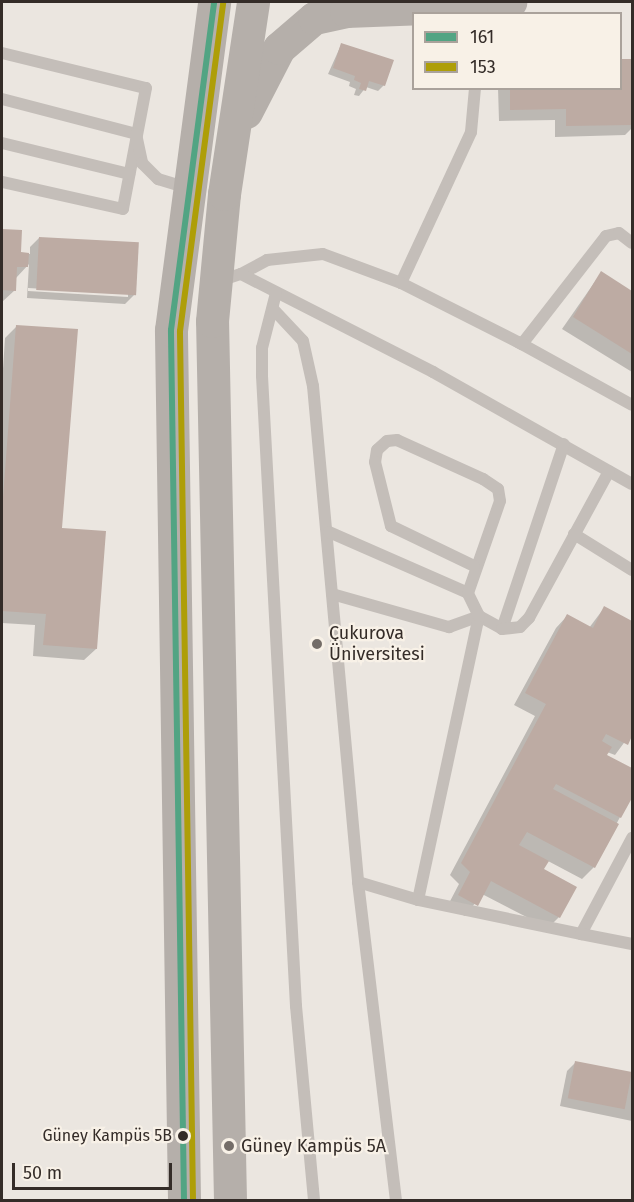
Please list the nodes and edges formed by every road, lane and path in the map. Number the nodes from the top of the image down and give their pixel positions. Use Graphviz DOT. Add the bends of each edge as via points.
graph roads {
  1 [pos="214,2"];
  2 [pos="253,2"];
  3 [pos="490,7"];
  4 [pos="2,53"];
  5 [pos="475,90"];
  6 [pos="2,99"];
  7 [pos="136,134"];
  8 [pos="233,138"];
  9 [pos="2,143"];
  10 [pos="129,174"];
  11 [pos="2,182"];
  12 [pos="188,188"];
  13 [pos="633,243"];
  14 [pos="228,278"];
  15 [pos="401,282"];
  16 [pos="276,293"];
  17 [pos="274,310"];
  18 [pos="518,342"];
  19 [pos="633,405"];
  20 [pos="564,444"];
  21 [pos="609,471"];
  22 [pos="633,484"];
  23 [pos="329,531"];
  24 [pos="574,534"];
  25 [pos="474,566"];
  26 [pos="633,570"];
  27 [pos="468,592"];
  28 [pos="332,594"];
  29 [pos="478,616"];
  30 [pos="502,629"];
  31 [pos="633,838"];
  32 [pos="358,882"];
  33 [pos="418,900"];
  34 [pos="581,934"];
  35 [pos="633,944"];
  36 [pos="184,1200"];
  37 [pos="230,1200"];
  38 [pos="314,1200"];
  39 [pos="396,1200"];
  1 -- 12 [label="street"];
  2 -- 8 [label="street"];
  3 -- 8 [label="street" via="346,11 314,18 279,48"];
  4 -- 7 [label="lane" via="146,88"];
  5 -- 15 [label="lane" via="471,132"];
  6 -- 7 [label="lane"];
  7 -- 10 [label="lane"];
  7 -- 12 [label="lane" via="142,163 158,179"];
  8 -- 14 [label="street"];
  9 -- 10 [label="lane"];
  10 -- 11 [label="lane" via="123,209"];
  12 -- 36 [label="street" via="171,330"];
  13 -- 18 [label="lane" via="619,233 606,236 522,344"];
  14 -- 15 [label="lane" via="267,260 323,254"];
  14 -- 16 [label="lane"];
  14 -- 37 [label="street" via="211,378"];
  15 -- 18 [label="lane"];
  16 -- 17 [label="lane"];
  16 -- 20 [label="lane"];
  17 -- 23 [label="lane" via="303,341 313,386"];
  17 -- 38 [label="lane" via="262,348 262,376 296,1006"];
  18 -- 19 [label="lane"];
  20 -- 21 [label="lane"];
  20 -- 30 [label="lane"];
  21 -- 22 [label="lane"];
  21 -- 24 [label="lane"];
  23 -- 27 [label="lane"];
  23 -- 28 [label="lane"];
  24 -- 26 [label="lane"];
  24 -- 30 [label="lane" via="529,618 520,627"];
  25 -- 25 [label="lane" via="500,501 498,489 397,440 387,441 377,450 375,462 391,526"];
  25 -- 27 [label="lane"];
  27 -- 29 [label="lane"];
  28 -- 29 [label="lane" via="449,627"];
  28 -- 32 [label="lane"];
  29 -- 30 [label="lane"];
  29 -- 33 [label="lane"];
  31 -- 34 [label="lane"];
  32 -- 33 [label="lane"];
  32 -- 39 [label="lane"];
  33 -- 34 [label="lane"];
  34 -- 35 [label="lane"];
}
